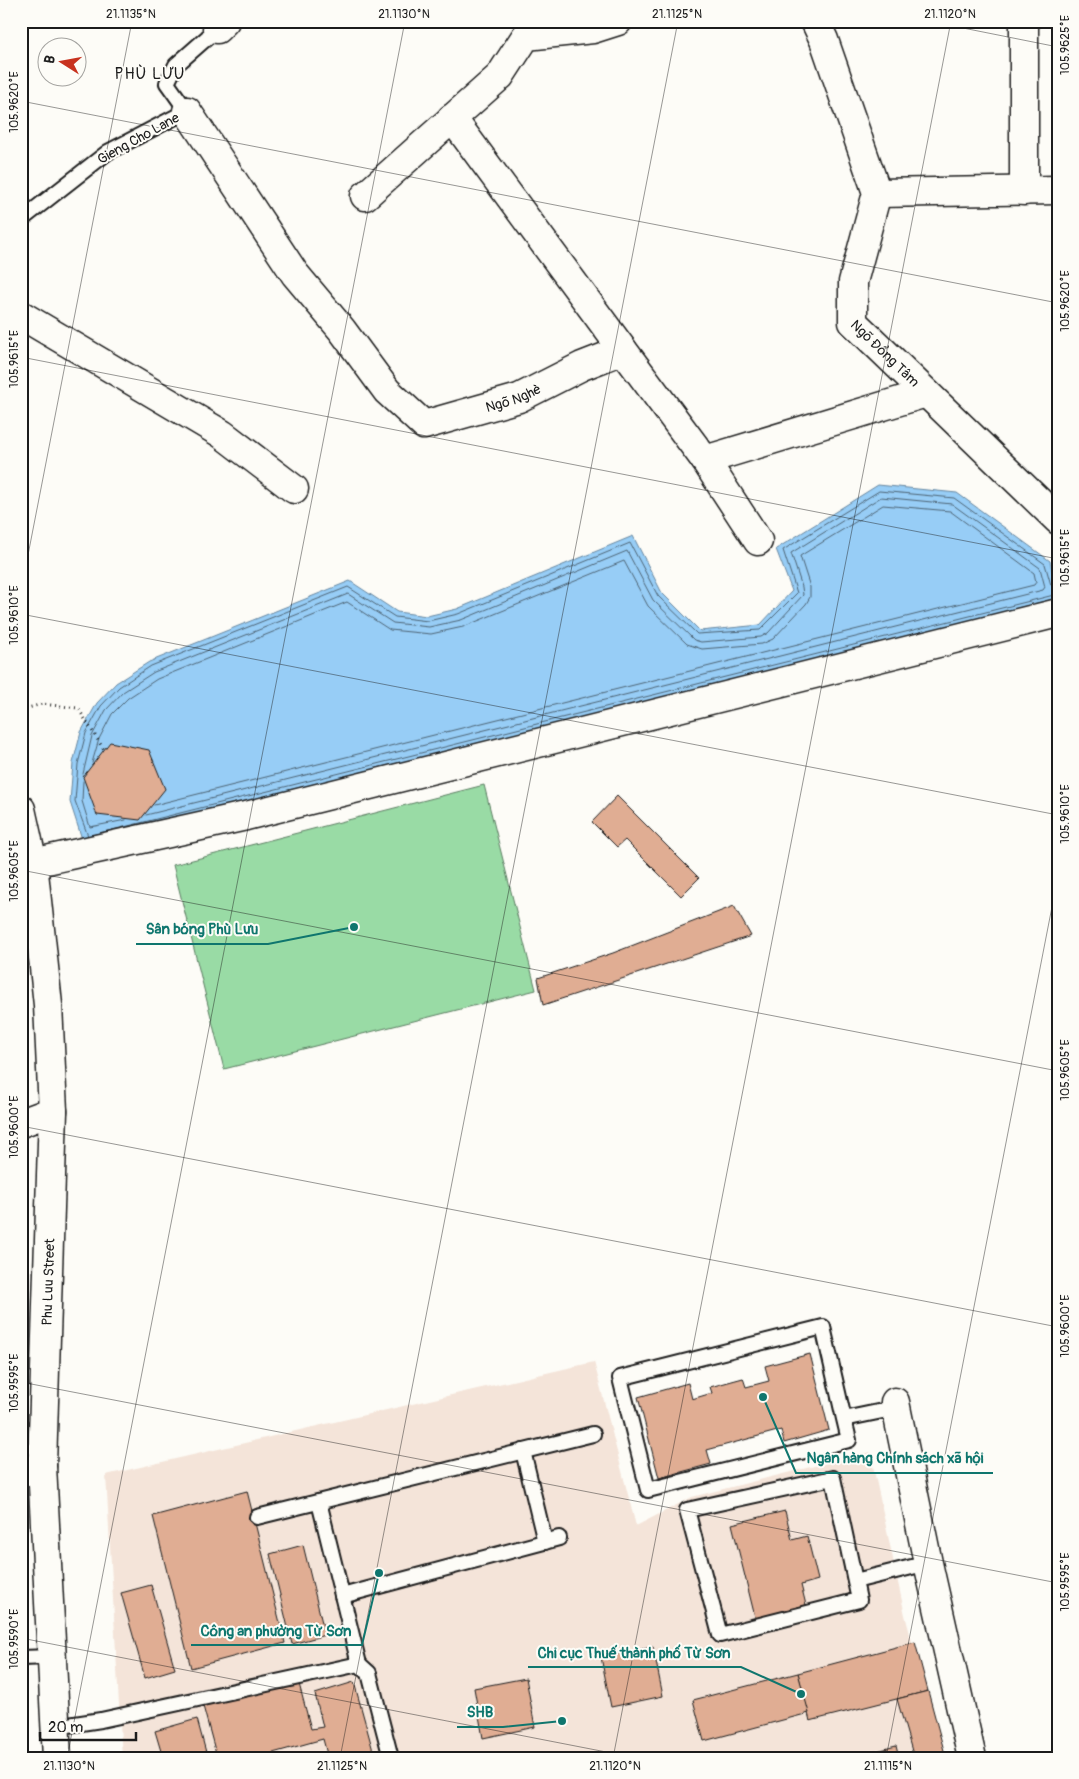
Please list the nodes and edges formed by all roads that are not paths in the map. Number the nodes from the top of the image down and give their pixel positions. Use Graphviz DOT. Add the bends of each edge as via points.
graph roads {
  1 [pos="618,21"];
  2 [pos="816,21"];
  3 [pos="1024,21"];
  4 [pos="218,24"];
  5 [pos="186,111"];
  6 [pos="452,118"];
  7 [pos="1058,190"];
  8 [pos="1024,191"];
  9 [pos="877,193"];
  10 [pos="364,196"];
  11 [pos="21,220"];
  12 [pos="21,315"];
  13 [pos="623,350"];
  14 [pos="926,393"];
  15 [pos="705,460"];
  16 [pos="294,489"];
  17 [pos="1058,520"];
  18 [pos="758,542"];
  19 [pos="1058,613"];
  20 [pos="21,809"];
  21 [pos="33,863"];
  22 [pos="53,1111"];
  23 [pos="21,1123"];
  24 [pos="896,1405"];
  25 [pos="844,1419"];
  26 [pos="593,1434"];
  27 [pos="523,1451"];
  28 [pos="32,1470"];
  29 [pos="319,1502"];
  30 [pos="257,1517"];
  31 [pos="559,1538"];
  32 [pos="544,1542"];
  33 [pos="928,1563"];
  34 [pos="855,1581"];
  35 [pos="342,1596"];
  36 [pos="52,1657"];
  37 [pos="21,1658"];
  38 [pos="359,1664"];
  39 [pos="55,1727"];
  40 [pos="57,1758"];
  41 [pos="391,1758"];
  42 [pos="972,1758"];
  1 -- 6 [label="street" via="593,29 526,36 500,76"];
  2 -- 9 [label="street"];
  3 -- 8 [label="street"];
  4 -- 5 [label="lane, Gieng Cho Lane" via="176,65 168,83"];
  5 -- 11 [label="lane, Gieng Cho Lane" via="108,152"];
  5 -- 13 [label="street, Ngõ Nghè" via="295,274 387,391 424,425 519,398 582,366"];
  6 -- 10 [label="street"];
  6 -- 13 [label="street"];
  7 -- 8 [label="street"];
  8 -- 9 [label="street"];
  9 -- 14 [label="street, Ngõ Đồng Tâm" via="853,282 853,322"];
  12 -- 16 [label="street" via="222,434"];
  13 -- 15 [label="street"];
  14 -- 15 [label="street"];
  14 -- 17 [label="street, Ngõ Đồng Tâm"];
  15 -- 18 [label="street"];
  19 -- 21 [label="street" via="246,816"];
  20 -- 21 [label="street, Phu Luu Street"];
  21 -- 22 [label="street, Phu Luu Street" via="48,1005"];
  22 -- 23 [label="street"];
  22 -- 28 [label="street, Phu Luu Street"];
  24 -- 25 [label="lane"];
  24 -- 33 [label="street"];
  25 -- 25 [label="lane" via="823,1327 620,1378 648,1490 849,1440"];
  26 -- 27 [label="lane"];
  27 -- 29 [label="lane"];
  27 -- 32 [label="lane"];
  28 -- 36 [label="street, Phu Luu Street"];
  29 -- 30 [label="lane"];
  29 -- 35 [label="lane"];
  31 -- 32 [label="lane"];
  32 -- 35 [label="lane"];
  33 -- 34 [label="lane"];
  33 -- 42 [label="street"];
  34 -- 34 [label="lane" via="833,1478 687,1510 720,1635 859,1600"];
  35 -- 38 [label="lane"];
  36 -- 37 [label="lane"];
  36 -- 39 [label="street, Phu Luu Street"];
  38 -- 39 [label="lane"];
  38 -- 41 [label="lane" via="369,1674"];
  39 -- 40 [label="street, Phu Luu Street"];
}
